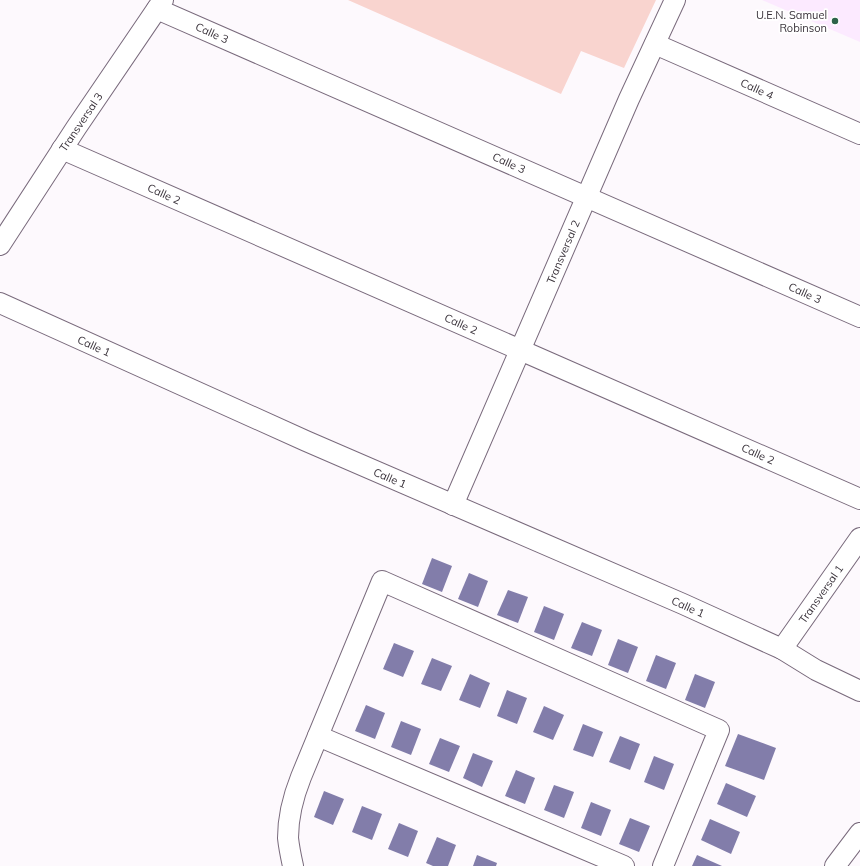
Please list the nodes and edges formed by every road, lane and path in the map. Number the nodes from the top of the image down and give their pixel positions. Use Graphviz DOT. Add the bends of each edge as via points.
graph roads {
  1 [pos="675,0"];
  2 [pos="160,4"];
  3 [pos="655,44"];
  4 [pos="860,134"];
  5 [pos="62,149"];
  6 [pos="587,197"];
  7 [pos="0,244"];
  8 [pos="0,303"];
  9 [pos="860,317"];
  10 [pos="520,350"];
  11 [pos="860,499"];
  12 [pos="453,505"];
  13 [pos="860,538"];
  14 [pos="782,649"];
  15 [pos="860,691"];
  16 [pos="318,736"];
  17 [pos="860,833"];
  18 [pos="293,866"];
  19 [pos="624,866"];
  20 [pos="663,866"];
  21 [pos="836,866"];
  1 -- 3 [label="street, Transversal 2"];
  2 -- 5 [label="street, Transversal 3"];
  2 -- 6 [label="street, Calle 3"];
  3 -- 4 [label="street, Calle 4"];
  3 -- 6 [label="street, Transversal 2"];
  5 -- 7 [label="street, Transversal 3"];
  5 -- 10 [label="street, Calle 2"];
  6 -- 9 [label="street, Calle 3"];
  6 -- 10 [label="street, Transversal 2"];
  8 -- 12 [label="street, Calle 1"];
  10 -- 11 [label="street, Calle 2"];
  10 -- 12 [label="street, Transversal 2"];
  12 -- 14 [label="street, Calle 1"];
  13 -- 14 [label="street, Transversal 1"];
  14 -- 15 [label="street, Calle 1" via="816,670"];
  16 -- 18 [label="street" via="294,795 288,822 288,840"];
  16 -- 19 [label="street"];
  16 -- 20 [label="street" via="382,581 719,730"];
  17 -- 21 [label="street"];
}
